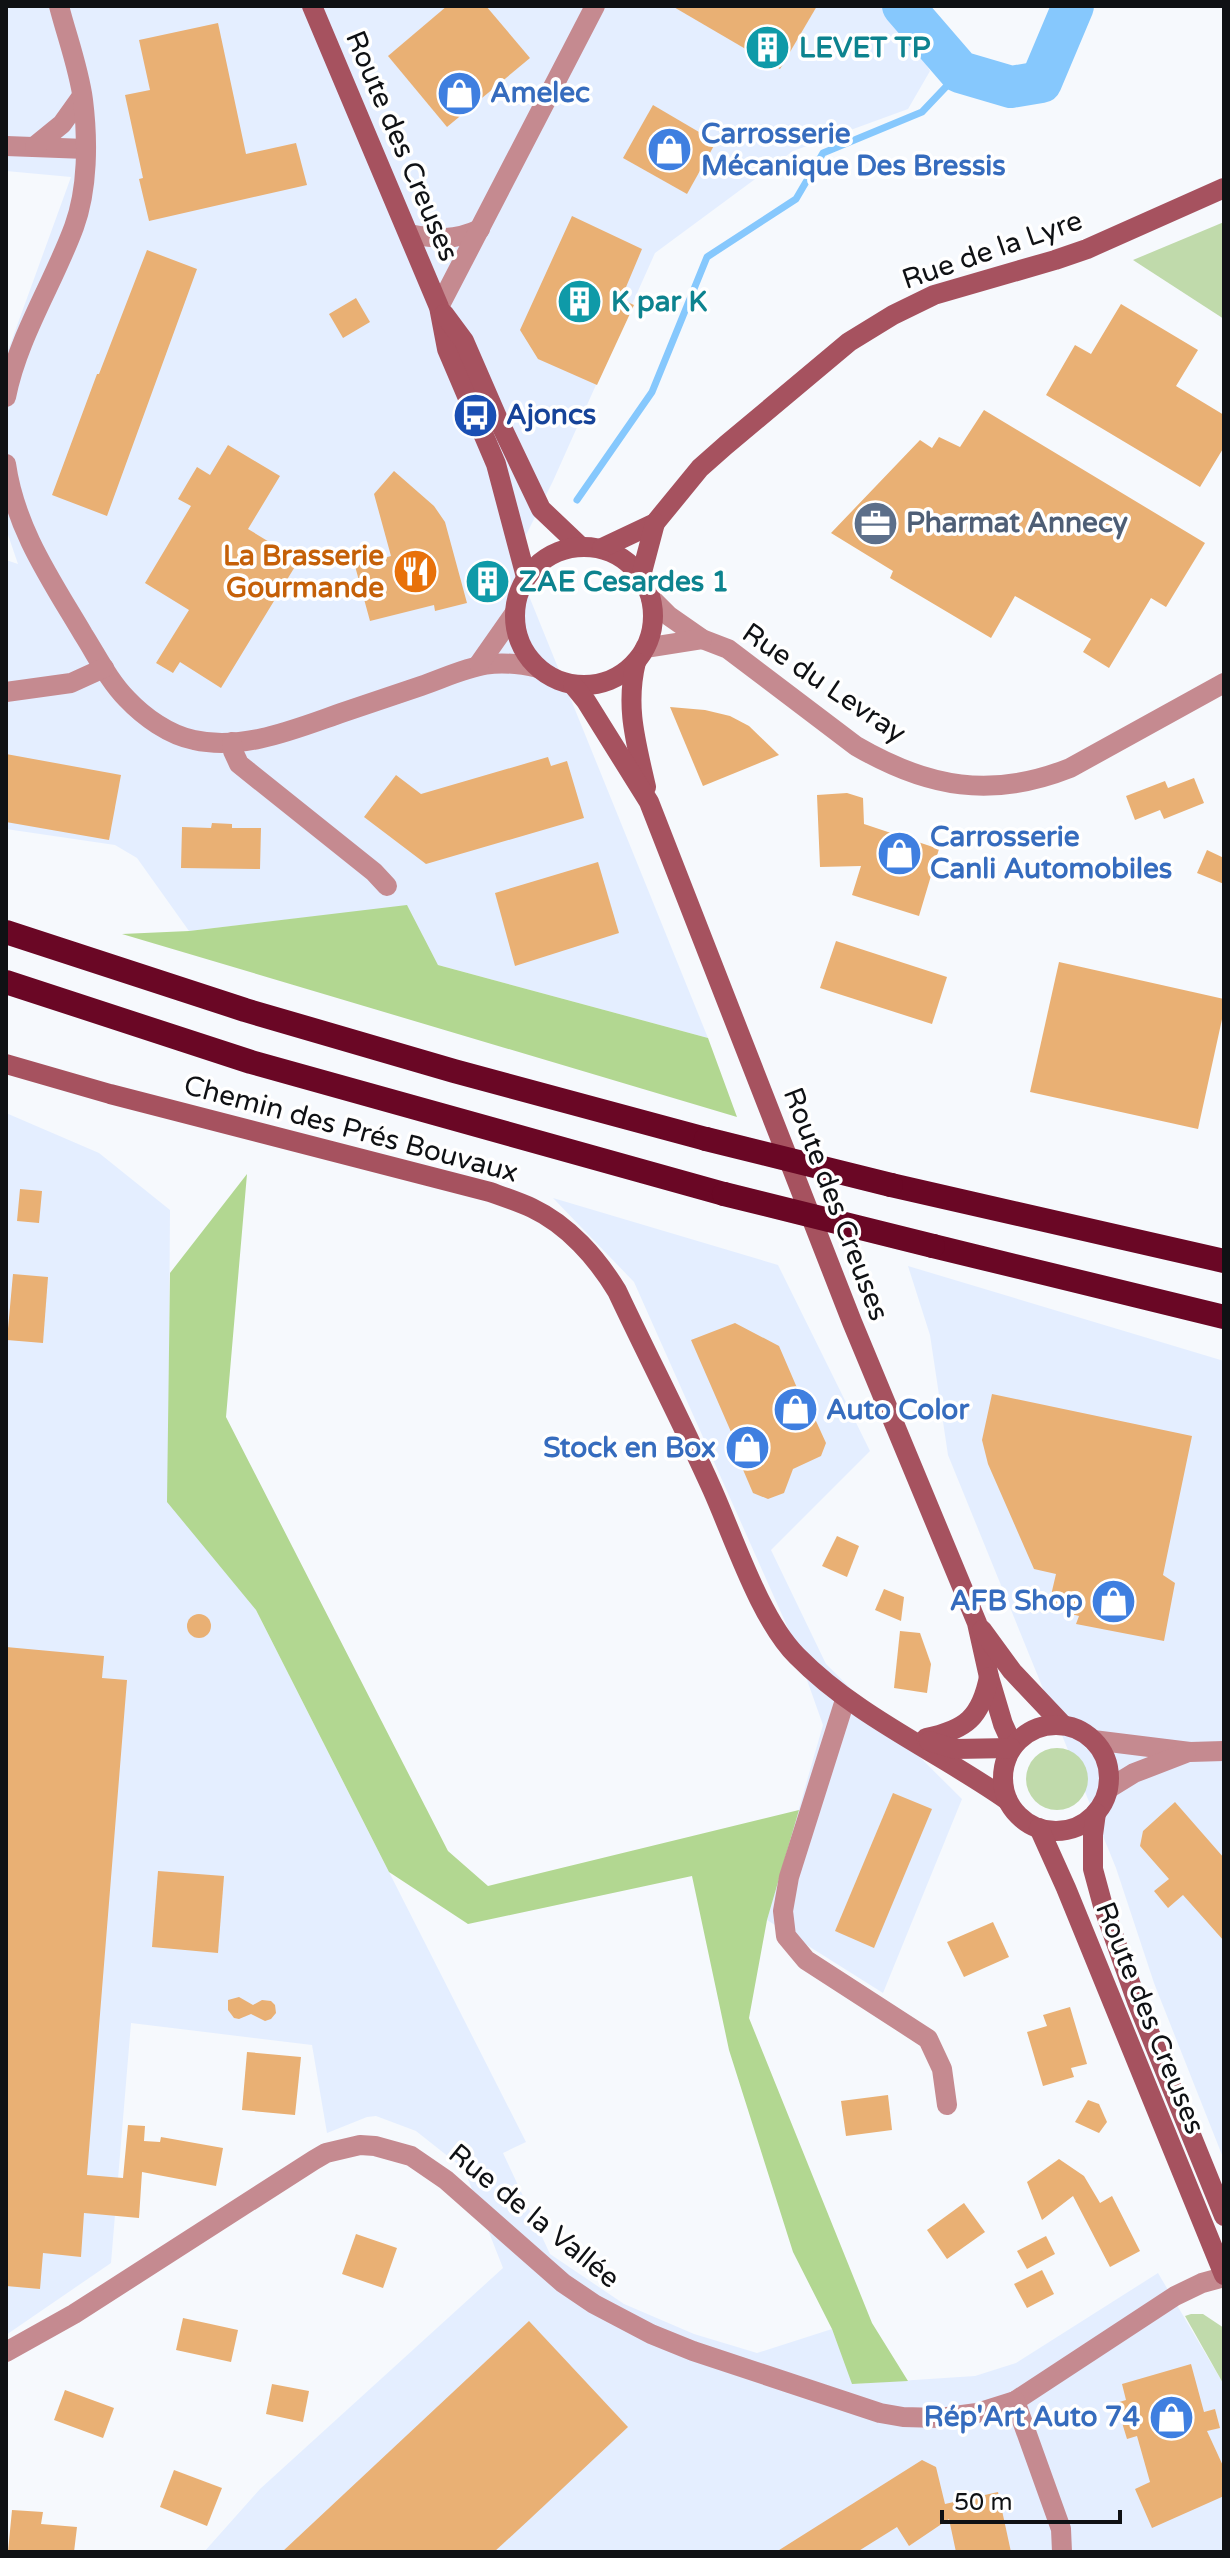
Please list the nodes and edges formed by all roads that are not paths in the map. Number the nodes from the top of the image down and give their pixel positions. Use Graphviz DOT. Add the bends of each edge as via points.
graph roads {
  1 [pos="59,6"];
  2 [pos="312,6"];
  3 [pos="595,6"];
  4 [pos="82,96"];
  5 [pos="6,146"];
  6 [pos="35,146"];
  7 [pos="86,149"];
  8 [pos="1224,188"];
  9 [pos="480,229"];
  10 [pos="409,234"];
  11 [pos="439,307"];
  12 [pos="6,397"];
  13 [pos="6,464"];
  14 [pos="655,523"];
  15 [pos="580,546"];
  16 [pos="602,548"];
  17 [pos="641,576"];
  18 [pos="526,577"];
  19 [pos="651,598"];
  20 [pos="514,614"];
  21 [pos="702,639"];
  22 [pos="641,655"];
  23 [pos="479,664"];
  24 [pos="104,668"];
  25 [pos="538,668"];
  26 [pos="1224,683"];
  27 [pos="573,685"];
  28 [pos="6,692"];
  29 [pos="232,742"];
  30 [pos="649,802"];
  31 [pos="387,886"];
  32 [pos="6,932"];
  33 [pos="6,982"];
  34 [pos="6,1064"];
  35 [pos="1224,1261"];
  36 [pos="1224,1317"];
  37 [pos="977,1623"];
  38 [pos="989,1677"];
  39 [pos="845,1700"];
  40 [pos="880,1722"];
  41 [pos="1063,1725"];
  42 [pos="920,1739"];
  43 [pos="1093,1740"];
  44 [pos="1012,1747"];
  45 [pos="1224,1751"];
  46 [pos="1158,1754"];
  47 [pos="1108,1789"];
  48 [pos="1007,1800"];
  49 [pos="1096,1813"];
  50 [pos="1039,1828"];
  51 [pos="947,2105"];
  52 [pos="1224,2216"];
  53 [pos="1210,2242"];
  54 [pos="1224,2258"];
  55 [pos="1224,2276"];
  56 [pos="6,2352"];
  57 [pos="1015,2401"];
  58 [pos="1062,2552"];
  1 -- 4 [label="street"];
  2 -- 10 [label="main road, Route des Creuses"];
  3 -- 9 [label="street"];
  4 -- 6 [label="street" via="62,124"];
  4 -- 7 [label="street"];
  5 -- 6 [label="street"];
  6 -- 7 [label="street"];
  7 -- 12 [label="street" via="75,225"];
  8 -- 14 [label="main road, Rue de la Lyre" via="1087,249 934,295 893,315 849,342 726,445"];
  9 -- 10 [label="street" via="446,239"];
  9 -- 11 [label="street"];
  10 -- 11 [label="main road, Route des Creuses"];
  11 -- 15 [label="main road, Route des Creuses" via="464,341 541,509"];
  11 -- 18 [label="main road, Route des Creuses" via="447,349 496,464"];
  13 -- 24 [label="street" via="23,530"];
  14 -- 16 [label="main road, Rue de la Lyre"];
  14 -- 17 [label="main road, Rue de la Lyre"];
  15 -- 16 [label="main road"];
  15 -- 18 [label="main road" via="559,550"];
  16 -- 17 [label="main road"];
  17 -- 19 [label="main road"];
  18 -- 20 [label="main road"];
  19 -- 21 [label="street, Rue du Levray"];
  19 -- 22 [label="main road" via="653,624"];
  20 -- 23 [label="street"];
  20 -- 25 [label="main road" via="525,653"];
  21 -- 22 [label="street, Rue du Levray"];
  21 -- 26 [label="street, Rue du Levray" via="728,649 867,752 917,775 959,785 1024,784 1070,768"];
  22 -- 27 [label="main road" via="618,676 596,685"];
  22 -- 30 [label="main road, Route des Creuses" via="630,685 631,714"];
  23 -- 25 [label="street"];
  23 -- 29 [label="street" via="305,726"];
  24 -- 28 [label="street" via="71,683"];
  24 -- 29 [label="street" via="125,697 159,724 193,740"];
  25 -- 27 [label="main road"];
  27 -- 30 [label="main road, Route des Creuses"];
  29 -- 31 [label="street" via="239,764"];
  30 -- 37 [label="main road, Route des Creuses" via="852,1322"];
  32 -- 35 [label="highway, bridge" via="439,1067 891,1185"];
  33 -- 36 [label="highway, bridge" via="251,1062 724,1194"];
  34 -- 39 [label="main road, Chemin des Prés Bouvaux" via="490,1192 534,1209 562,1229 604,1268 617,1291 783,1641"];
  37 -- 38 [label="main road, Route des Creuses"];
  37 -- 41 [label="main road, Route des Creuses" via="1012,1671"];
  38 -- 42 [label="main road" via="985,1698 970,1720 950,1733"];
  38 -- 44 [label="main road, Route des Creuses"];
  39 -- 40 [label="main road, Chemin des Prés Bouvaux"];
  39 -- 51 [label="street" via="789,1877 783,1911 786,1936 806,1960 928,2039 942,2069"];
  40 -- 42 [label="main road"];
  40 -- 48 [label="main road"];
  41 -- 43 [label="main road"];
  41 -- 44 [label="main road" via="1035,1728"];
  42 -- 44 [label="main road" via="955,1749"];
  43 -- 46 [label="street"];
  43 -- 47 [label="main road" via="1109,1771"];
  44 -- 48 [label="main road" via="1002,1783"];
  45 -- 46 [label="street"];
  46 -- 47 [label="street"];
  47 -- 49 [label="main road"];
  48 -- 50 [label="main road" via="1026,1822"];
  49 -- 50 [label="main road" via="1070,1829"];
  49 -- 52 [label="main road, Route des Creuses" via="1093,1869 1103,1906"];
  50 -- 53 [label="main road, Route des Creuses"];
  53 -- 54 [label="street"];
  53 -- 55 [label="main road, Route des Creuses"];
  55 -- 57 [label="street, Rue de la Vallée" via="1175,2296"];
  56 -- 57 [label="street, Rue de la Vallée" via="314,2160 360,2145 394,2150 423,2163 563,2283 615,2316 693,2351 903,2417 977,2413"];
  57 -- 58 [label="street" via="1061,2529"];
}
